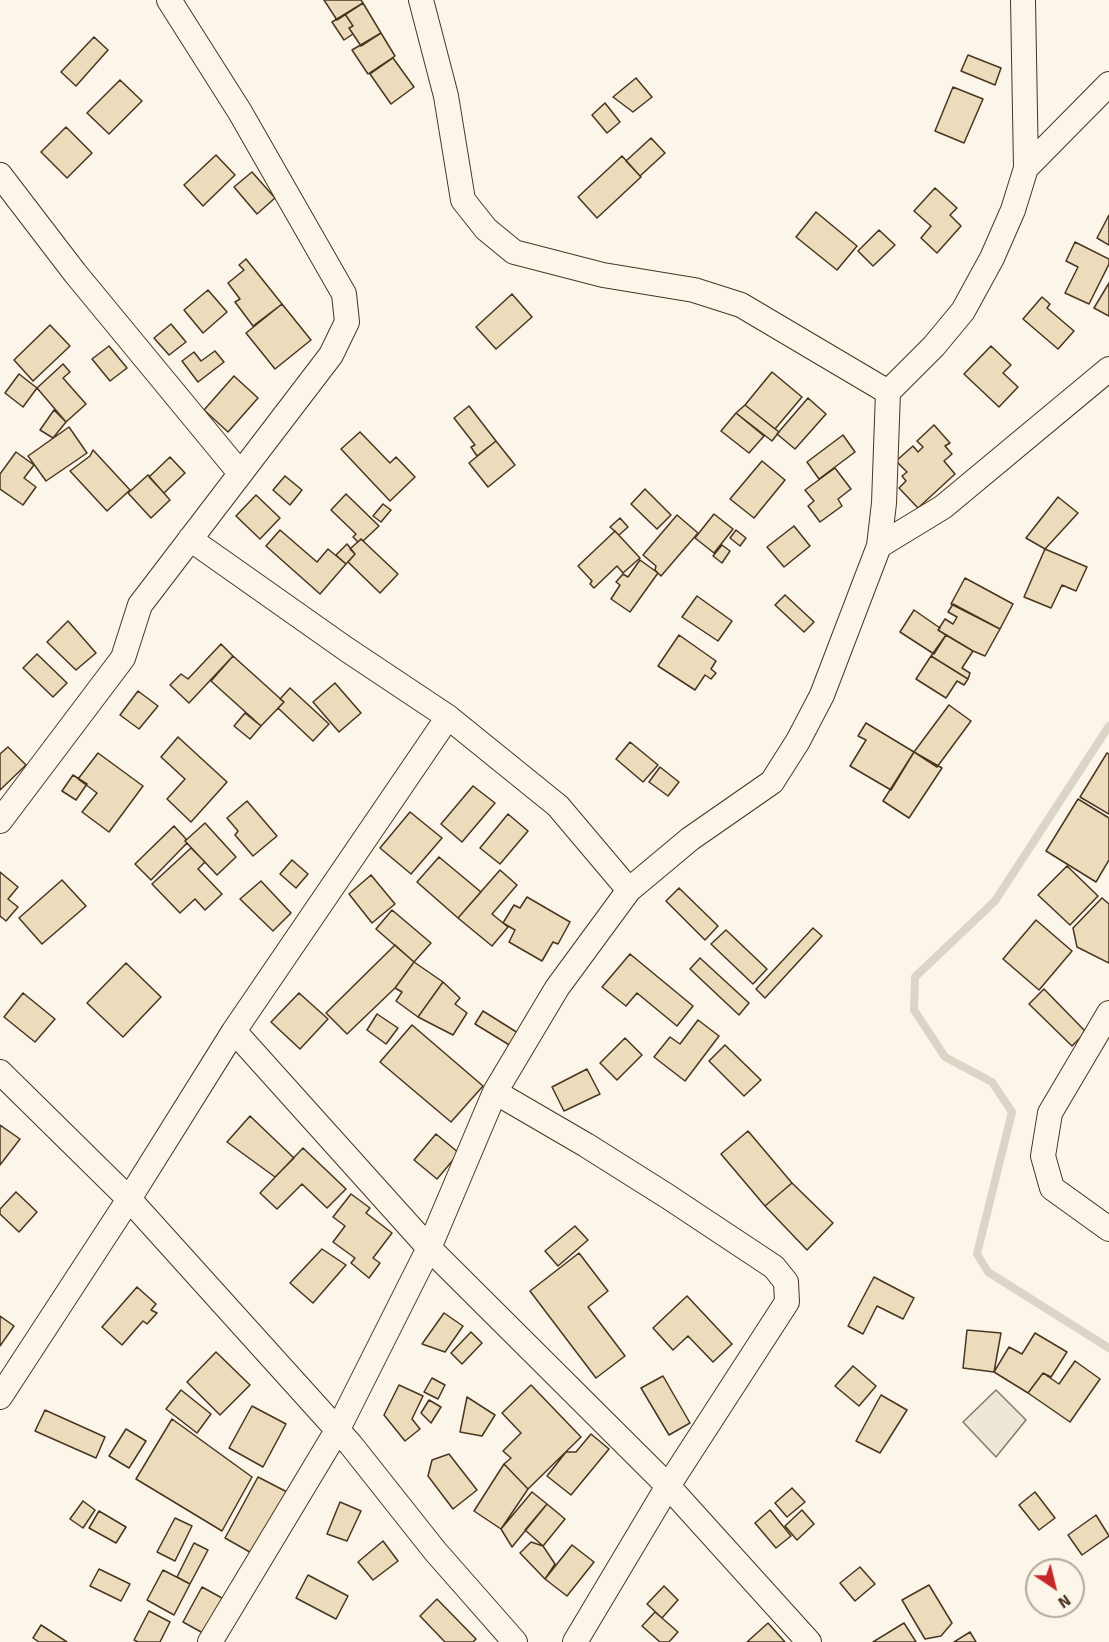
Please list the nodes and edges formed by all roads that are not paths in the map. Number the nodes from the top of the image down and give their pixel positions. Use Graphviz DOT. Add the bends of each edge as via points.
graph roads {
  1 [pos="169,0"];
  2 [pos="421,0"];
  3 [pos="1023,0"];
  4 [pos="1109,84"];
  5 [pos="1026,168"];
  6 [pos="0,176"];
  7 [pos="1109,369"];
  8 [pos="888,392"];
  9 [pos="240,473"];
  10 [pos="190,539"];
  11 [pos="879,546"];
  12 [pos="448,717"];
  13 [pos="0,821"];
  14 [pos="630,890"];
  15 [pos="1109,1013"];
  16 [pos="234,1031"];
  17 [pos="0,1072"];
  18 [pos="495,1092"];
  19 [pos="129,1199"];
  20 [pos="1109,1229"];
  21 [pos="429,1248"];
  22 [pos="0,1397"];
  23 [pos="338,1429"];
  24 [pos="668,1486"];
  25 [pos="210,1642"];
  26 [pos="515,1642"];
  27 [pos="575,1642"];
  28 [pos="809,1642"];
  1 -- 9 [label="street" via="240,112 344,294 347,322 331,355"];
  2 -- 8 [label="street" via="446,96 463,200 486,229 514,252 603,275 694,290 741,305"];
  3 -- 5 [label="street"];
  4 -- 5 [label="street"];
  5 -- 8 [label="street" via="992,258 963,311"];
  6 -- 9 [label="street"];
  7 -- 11 [label="street" via="943,507"];
  8 -- 11 [label="street"];
  9 -- 10 [label="street"];
  10 -- 12 [label="street"];
  10 -- 13 [label="street" via="140,605 123,658"];
  11 -- 14 [label="street" via="822,695 772,782 690,839"];
  12 -- 14 [label="street" via="558,806"];
  12 -- 16 [label="street"];
  14 -- 18 [label="street" via="557,988"];
  15 -- 20 [label="street" via="1050,1113 1043,1156 1052,1188"];
  16 -- 19 [label="street"];
  16 -- 21 [label="street"];
  17 -- 19 [label="street"];
  18 -- 21 [label="street"];
  18 -- 24 [label="street" via="667,1196 774,1267 786,1282 787,1302"];
  19 -- 22 [label="street"];
  19 -- 23 [label="street"];
  21 -- 23 [label="street"];
  21 -- 24 [label="street"];
  23 -- 25 [label="street"];
  23 -- 26 [label="street" via="435,1551"];
  24 -- 27 [label="street"];
  24 -- 28 [label="street"];
}
